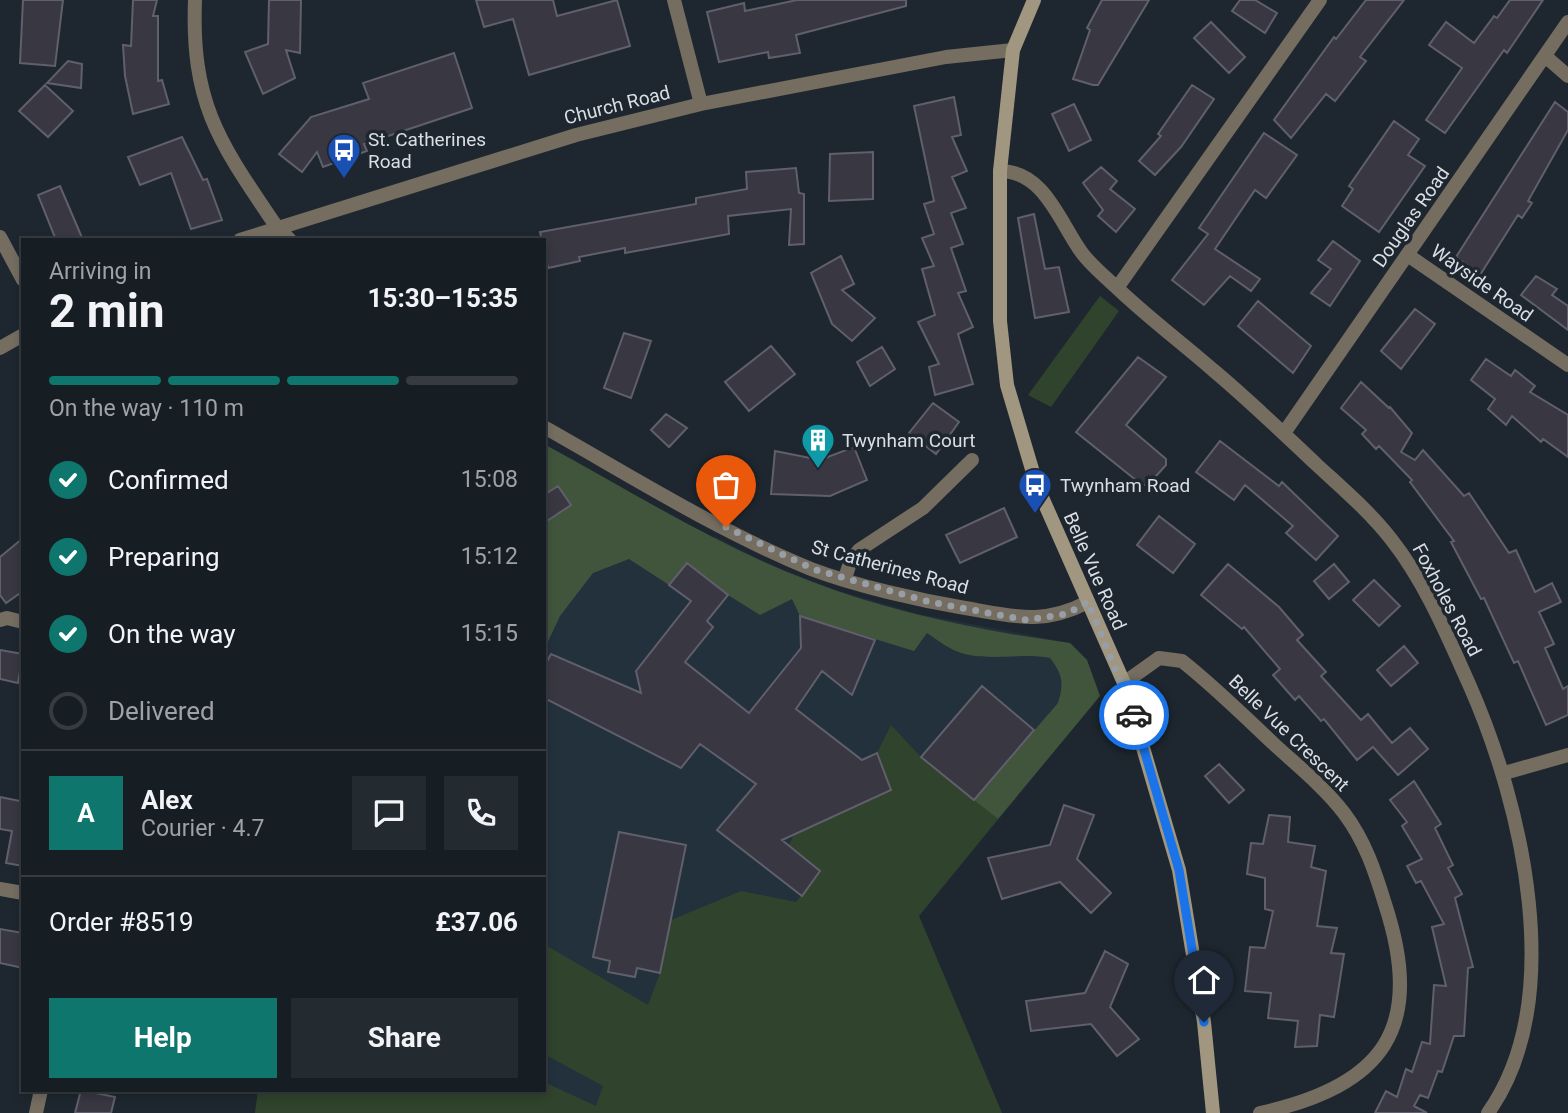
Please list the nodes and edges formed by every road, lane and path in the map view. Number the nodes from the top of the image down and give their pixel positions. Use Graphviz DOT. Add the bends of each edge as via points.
graph roads {
  1 [pos="195,0"];
  2 [pos="674,0"];
  3 [pos="1034,0"];
  4 [pos="1320,0"];
  5 [pos="1568,22"];
  6 [pos="1013,50"];
  7 [pos="1545,56"];
  8 [pos="1568,76"];
  9 [pos="701,104"];
  10 [pos="1000,171"];
  11 [pos="276,226"];
  12 [pos="0,237"];
  13 [pos="245,238"];
  14 [pos="288,238"];
  15 [pos="1409,256"];
  16 [pos="21,276"];
  17 [pos="1117,288"];
  18 [pos="21,336"];
  19 [pos="0,348"];
  20 [pos="1568,365"];
  21 [pos="546,428"];
  22 [pos="1283,433"];
  23 [pos="972,460"];
  24 [pos="845,578"];
  25 [pos="1088,602"];
  26 [pos="0,620"];
  27 [pos="21,622"];
  28 [pos="1124,683"];
  29 [pos="1568,755"];
  30 [pos="1508,772"];
  31 [pos="0,889"];
  32 [pos="21,893"];
  33 [pos="1545,977"];
  34 [pos="1544,999"];
  35 [pos="41,1092"];
  36 [pos="36,1113"];
  37 [pos="1213,1113"];
  38 [pos="1260,1113"];
  39 [pos="1488,1113"];
  1 -- 11 [label="street" via="195,47 203,98 214,130"];
  2 -- 9 [label="street"];
  3 -- 6 [label="main road, Belle Vue Road"];
  4 -- 17 [label="street"];
  5 -- 7 [label="street, Douglas Road"];
  6 -- 9 [label="street, Church Road" via="946,57"];
  6 -- 10 [label="main road, Belle Vue Road"];
  7 -- 8 [label="street"];
  7 -- 15 [label="street, Douglas Road"];
  9 -- 11 [label="street, Church Road" via="576,135"];
  10 -- 17 [label="street, Foxholes Road" via="1016,171 1039,186 1085,257"];
  10 -- 25 [label="main road, Belle Vue Road" via="1000,321 1007,385 1037,486"];
  11 -- 13 [label="street, Church Road"];
  11 -- 14 [label="street"];
  12 -- 16 [label="street"];
  15 -- 20 [label="street, Wayside Road"];
  15 -- 22 [label="street, Douglas Road"];
  17 -- 22 [label="street, Foxholes Road"];
  18 -- 19 [label="street"];
  21 -- 24 [label="street, St Catherines Road" via="726,527 813,569"];
  22 -- 30 [label="street, Foxholes Road" via="1370,514 1412,568"];
  23 -- 24 [label="street" via="923,508 859,550"];
  24 -- 25 [label="street, St Catherines Road" via="930,602 1026,620 1066,614"];
  25 -- 28 [label="main road, Belle Vue Road"];
  26 -- 27 [label="street"];
  28 -- 37 [label="main road, Belle Vue Road" via="1179,870 1204,1022"];
  28 -- 38 [label="street, Belle Vue Crescent" via="1159,658 1182,660 1312,779 1365,844 1396,938 1402,984 1399,1009 1375,1057 1339,1089"];
  29 -- 30 [label="street"];
  30 -- 33 [label="street, Foxholes Road" via="1538,884"];
  31 -- 32 [label="street"];
  34 -- 39 [label="street" via="1522,1069"];
  35 -- 36 [label="street"];
}
